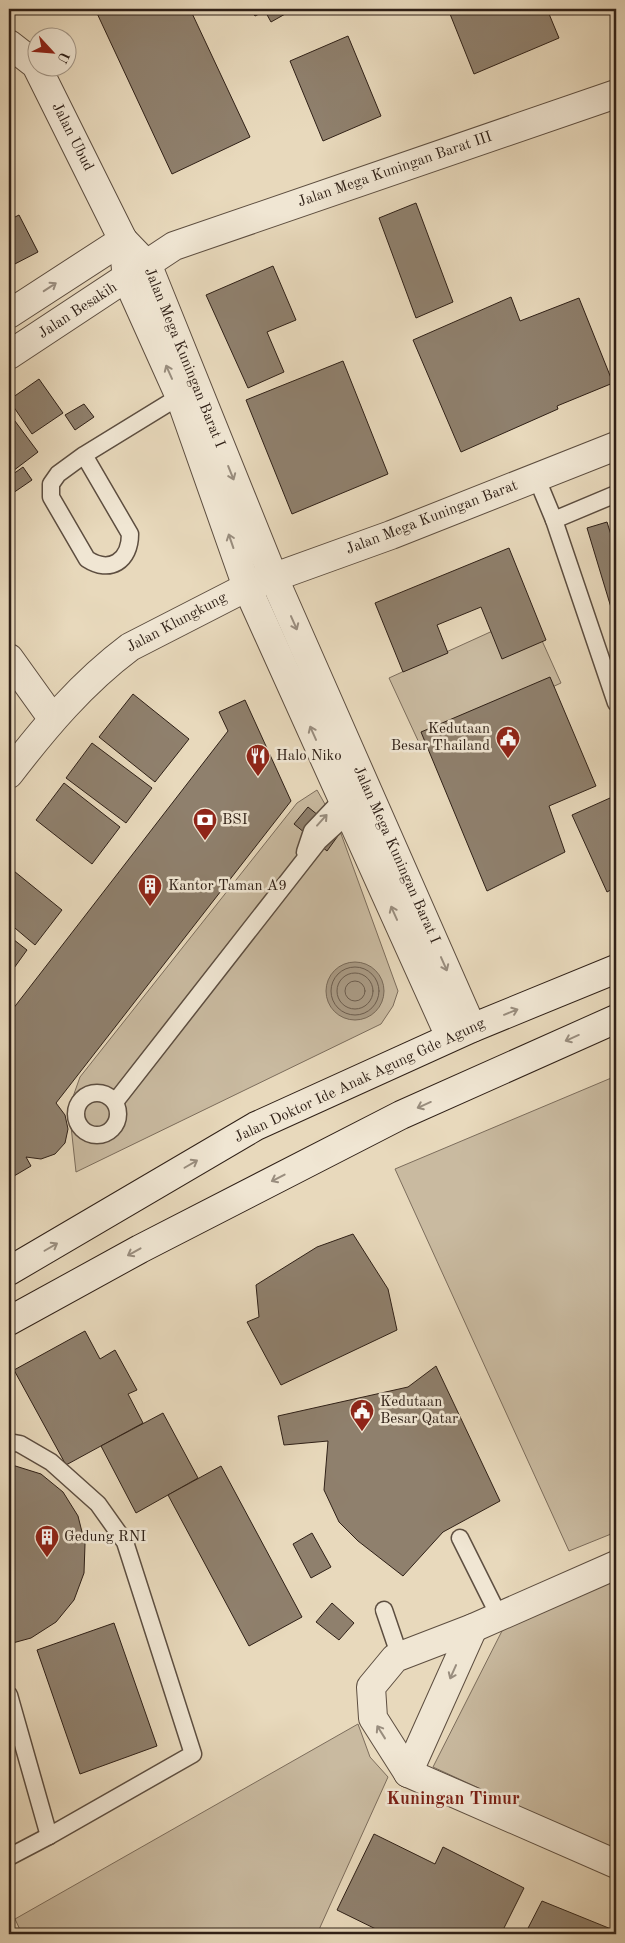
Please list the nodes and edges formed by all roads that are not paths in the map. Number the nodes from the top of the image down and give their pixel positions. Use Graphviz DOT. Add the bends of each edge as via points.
graph roads {
  1 [pos="9,44"];
  2 [pos="616,94"];
  3 [pos="123,240"];
  4 [pos="174,246"];
  5 [pos="138,273"];
  6 [pos="9,314"];
  7 [pos="9,355"];
  8 [pos="188,391"];
  9 [pos="616,446"];
  10 [pos="84,455"];
  11 [pos="536,479"];
  12 [pos="616,494"];
  13 [pos="554,520"];
  14 [pos="273,576"];
  15 [pos="247,587"];
  16 [pos="9,658"];
  17 [pos="616,703"];
  18 [pos="52,718"];
  19 [pos="9,774"];
  20 [pos="356,796"];
  21 [pos="616,970"];
  22 [pos="616,1018"];
  23 [pos="461,1032"];
  24 [pos="115,1102"];
  25 [pos="9,1271"];
  26 [pos="9,1321"];
  27 [pos="9,1442"];
  28 [pos="460,1538"];
  29 [pos="616,1565"];
  30 [pos="384,1610"];
  31 [pos="499,1616"];
  32 [pos="473,1628"];
  33 [pos="400,1657"];
  34 [pos="9,1695"];
  35 [pos="408,1773"];
  36 [pos="49,1836"];
  37 [pos="9,1856"];
  38 [pos="616,1864"];
  1 -- 3 [label="street, Jalan Ubud" via="36,65"];
  2 -- 4 [label="street, Jalan Mega Kuningan Barat III"];
  3 -- 4 [label="street, Jalan Mega Kuningan Barat III"];
  3 -- 5 [label="street, Jalan Mega Kuningan Barat I"];
  6 -- 3 [label="street, one-way"];
  4 -- 5 [label="street, Jalan Mega Kuningan Barat III"];
  5 -- 7 [label="street, Jalan Besakih"];
  5 -- 8 [label="street, Jalan Mega Kuningan Barat I"];
  8 -- 10 [label="lane"];
  8 -- 14 [label="street, Jalan Mega Kuningan Barat I, one-way"];
  15 -- 8 [label="street, Jalan Mega Kuningan Barat I, one-way"];
  9 -- 11 [label="street, Jalan Mega Kuningan Barat"];
  10 -- 10 [label="lane" via="130,534 130,547 125,558 104,567 87,559 51,497 51,484 58,474"];
  11 -- 13 [label="lane"];
  11 -- 14 [label="street, Jalan Mega Kuningan Barat"];
  12 -- 13 [label="lane"];
  13 -- 17 [label="lane"];
  14 -- 15 [label="street, Jalan Mega Kuningan Barat"];
  14 -- 20 [label="street, Jalan Mega Kuningan Barat I, one-way"];
  15 -- 18 [label="street, Jalan Klungkung" via="130,647"];
  20 -- 15 [label="street, Jalan Mega Kuningan Barat I, one-way"];
  16 -- 18 [label="street"];
  18 -- 19 [label="street, Jalan Klungkung"];
  20 -- 23 [label="street, Jalan Mega Kuningan Barat I"];
  20 -- 24 [label="lane" via="342,820 319,840"];
  23 -- 21 [label="street, Jalan Doktor Ide Anak Agung Gde Agung, one-way"];
  22 -- 26 [label="street, one-way" via="401,1115 140,1249"];
  25 -- 23 [label="street, Jalan Doktor Ide Anak Agung Gde Agung, one-way" via="256,1126"];
  27 -- 36 [label="lane" via="20,1444 51,1462 98,1504 125,1542 193,1754"];
  28 -- 31 [label="lane"];
  29 -- 31 [label="street"];
  30 -- 33 [label="lane"];
  31 -- 32 [label="street"];
  32 -- 33 [label="street"];
  32 -- 35 [label="street, one-way"];
  35 -- 33 [label="street, one-way" via="373,1718 372,1687"];
  34 -- 36 [label="lane"];
  35 -- 38 [label="street"];
  36 -- 37 [label="lane"];
}
